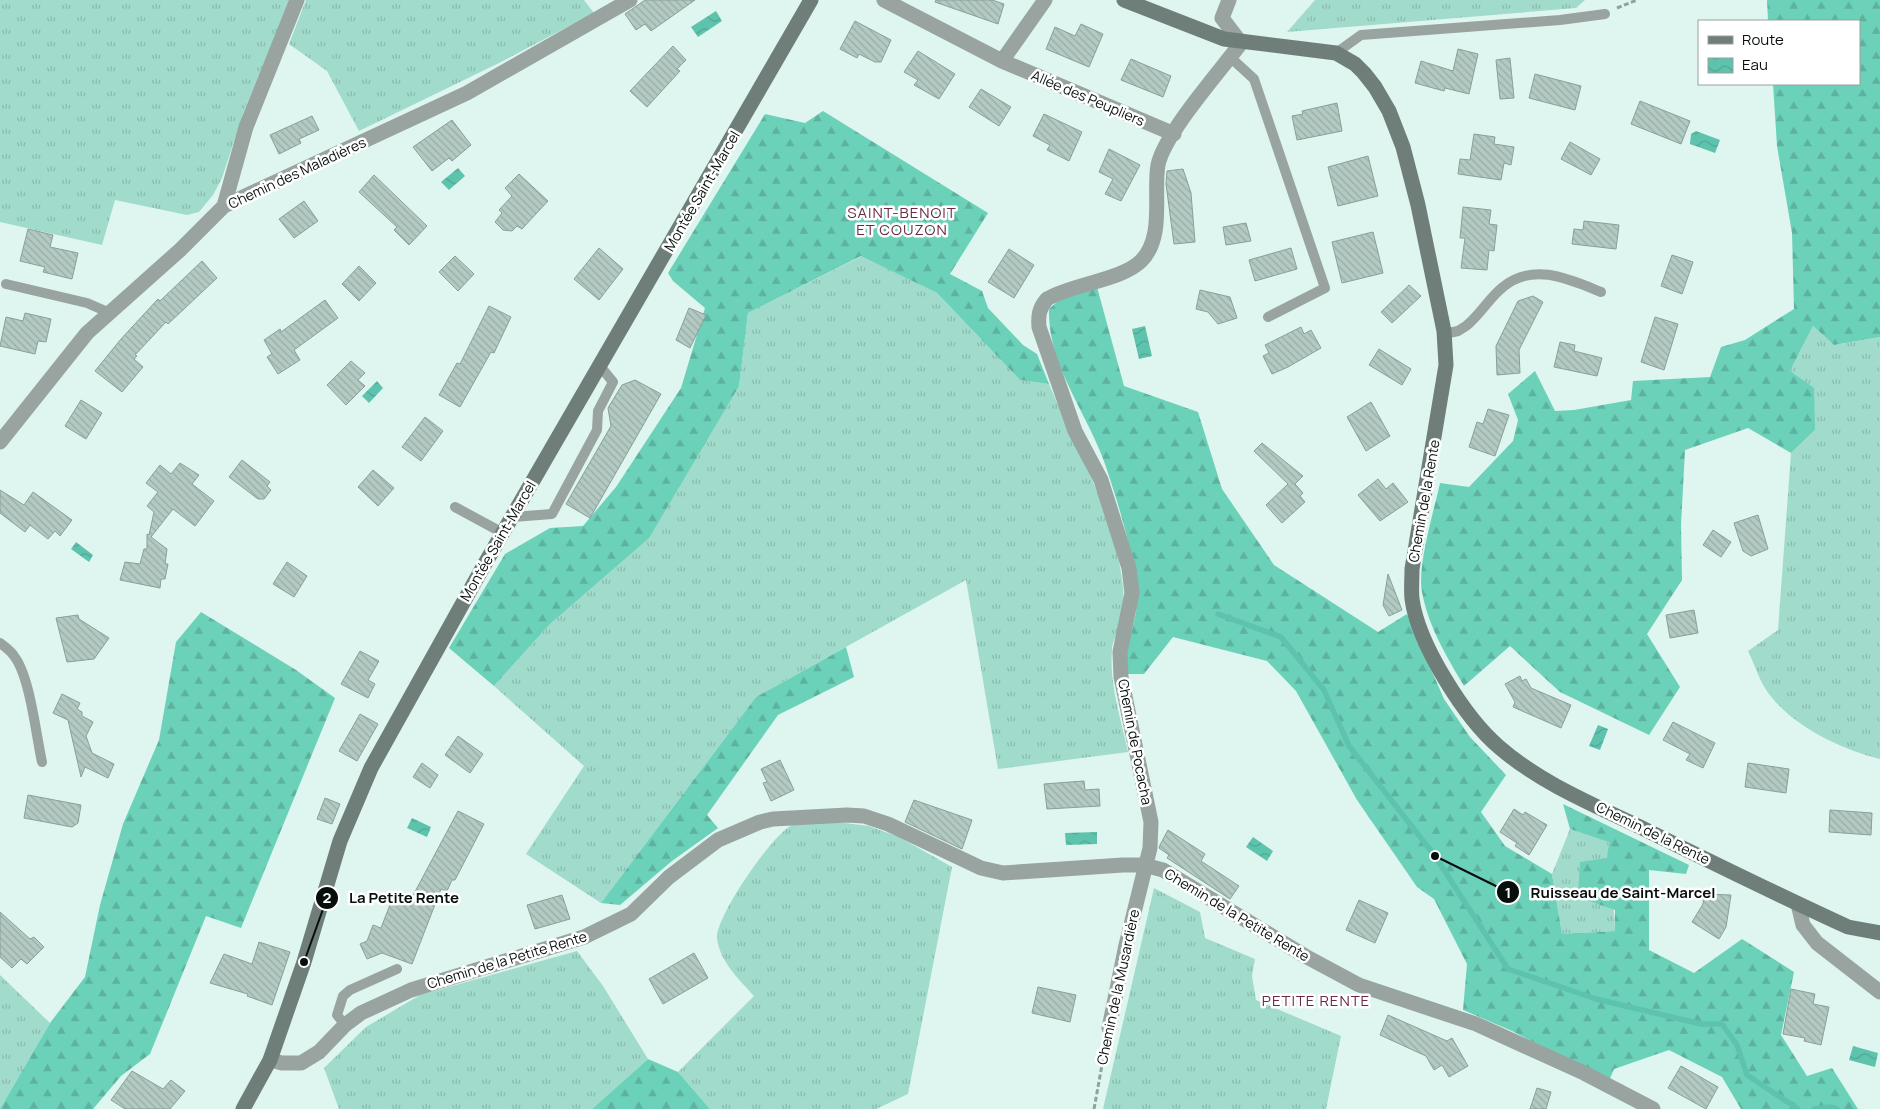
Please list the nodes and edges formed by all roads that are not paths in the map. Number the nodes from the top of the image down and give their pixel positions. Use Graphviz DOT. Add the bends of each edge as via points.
graph roads {
  1 [pos="297,0"];
  2 [pos="630,0"];
  3 [pos="811,0"];
  4 [pos="884,0"];
  5 [pos="1046,0"];
  6 [pos="1124,0"];
  7 [pos="1229,0"];
  8 [pos="1605,14"];
  9 [pos="1241,43"];
  10 [pos="1336,53"];
  11 [pos="1230,57"];
  12 [pos="1002,61"];
  13 [pos="1174,134"];
  14 [pos="224,206"];
  15 [pos="6,284"];
  16 [pos="1601,292"];
  17 [pos="110,313"];
  18 [pos="1268,317"];
  19 [pos="1444,334"];
  20 [pos="600,366"];
  21 [pos="0,442"];
  22 [pos="455,508"];
  23 [pos="513,517"];
  24 [pos="503,533"];
  25 [pos="0,642"];
  26 [pos="42,762"];
  27 [pos="1144,865"];
  28 [pos="1798,904"];
  29 [pos="1880,933"];
  30 [pos="398,969"];
  31 [pos="1880,992"];
  32 [pos="346,1025"];
  33 [pos="1108,1028"];
  34 [pos="270,1060"];
  35 [pos="243,1109"];
  36 [pos="1653,1109"];
  1 -- 14 [label="street" via="246,127"];
  2 -- 14 [label="street, Chemin des Maladières" via="467,93"];
  3 -- 20 [label="street, Montée Saint-Marcel"];
  4 -- 12 [label="street, Allée des Peupliers"];
  5 -- 12 [label="street"];
  6 -- 9 [label="street, Chemin de la Rente" via="1209,35"];
  7 -- 9 [label="street" via="1222,18"];
  8 -- 10 [label="lane" via="1362,35"];
  9 -- 10 [label="street, Chemin de la Rente"];
  9 -- 11 [label="street, Chemin de Pocacha"];
  10 -- 19 [label="street, Chemin de la Rente" via="1355,64 1375,87 1396,129 1418,205"];
  11 -- 13 [label="street, Chemin de Pocacha"];
  11 -- 18 [label="lane" via="1254,79 1325,288"];
  12 -- 13 [label="street, Allée des Peupliers"];
  13 -- 27 [label="street, Chemin de Pocacha" via="1158,165 1154,237 1142,261 1129,269 1055,294 1042,305 1038,316 1060,393 1075,432 1101,480 1128,568 1132,594 1120,652 1121,676 1151,822 1150,848"];
  14 -- 17 [label="street, Chemin des Maladières"];
  15 -- 17 [label="lane" via="87,303"];
  16 -- 19 [label="lane" via="1569,278 1532,274 1503,286 1466,326"];
  17 -- 21 [label="street, Chemin des Maladières" via="87,332"];
  19 -- 28 [label="street, Chemin de la Rente" via="1444,388 1412,569 1416,617 1443,675 1480,728 1497,746 1532,772"];
  20 -- 23 [label="street, Montée Saint-Marcel"];
  20 -- 23 [label="lane" via="613,382 598,411 597,430 552,514 546,517"];
  22 -- 24 [label="lane"];
  23 -- 24 [label="street, Montée Saint-Marcel"];
  24 -- 34 [label="street, Montée Saint-Marcel" via="371,768 340,841 304,962"];
  25 -- 26 [label="lane" via="20,664"];
  27 -- 32 [label="street, Chemin de la Petite Rente" via="1003,873 981,868 864,816 773,819 718,840 630,914 584,937 411,990 361,1013"];
  27 -- 33 [label="street, Chemin de la Musardière"];
  27 -- 36 [label="street, Chemin de la Petite Rente" via="1163,870 1359,985 1476,1024 1584,1073"];
  28 -- 29 [label="street, Chemin de la Rente" via="1848,927"];
  28 -- 31 [label="street" via="1803,925 1817,943"];
  30 -- 32 [label="lane" via="343,996 337,1015"];
  32 -- 34 [label="street, Chemin de la Petite Rente" via="319,1052 301,1063"];
  34 -- 35 [label="street, Montée Saint-Marcel"];
}
